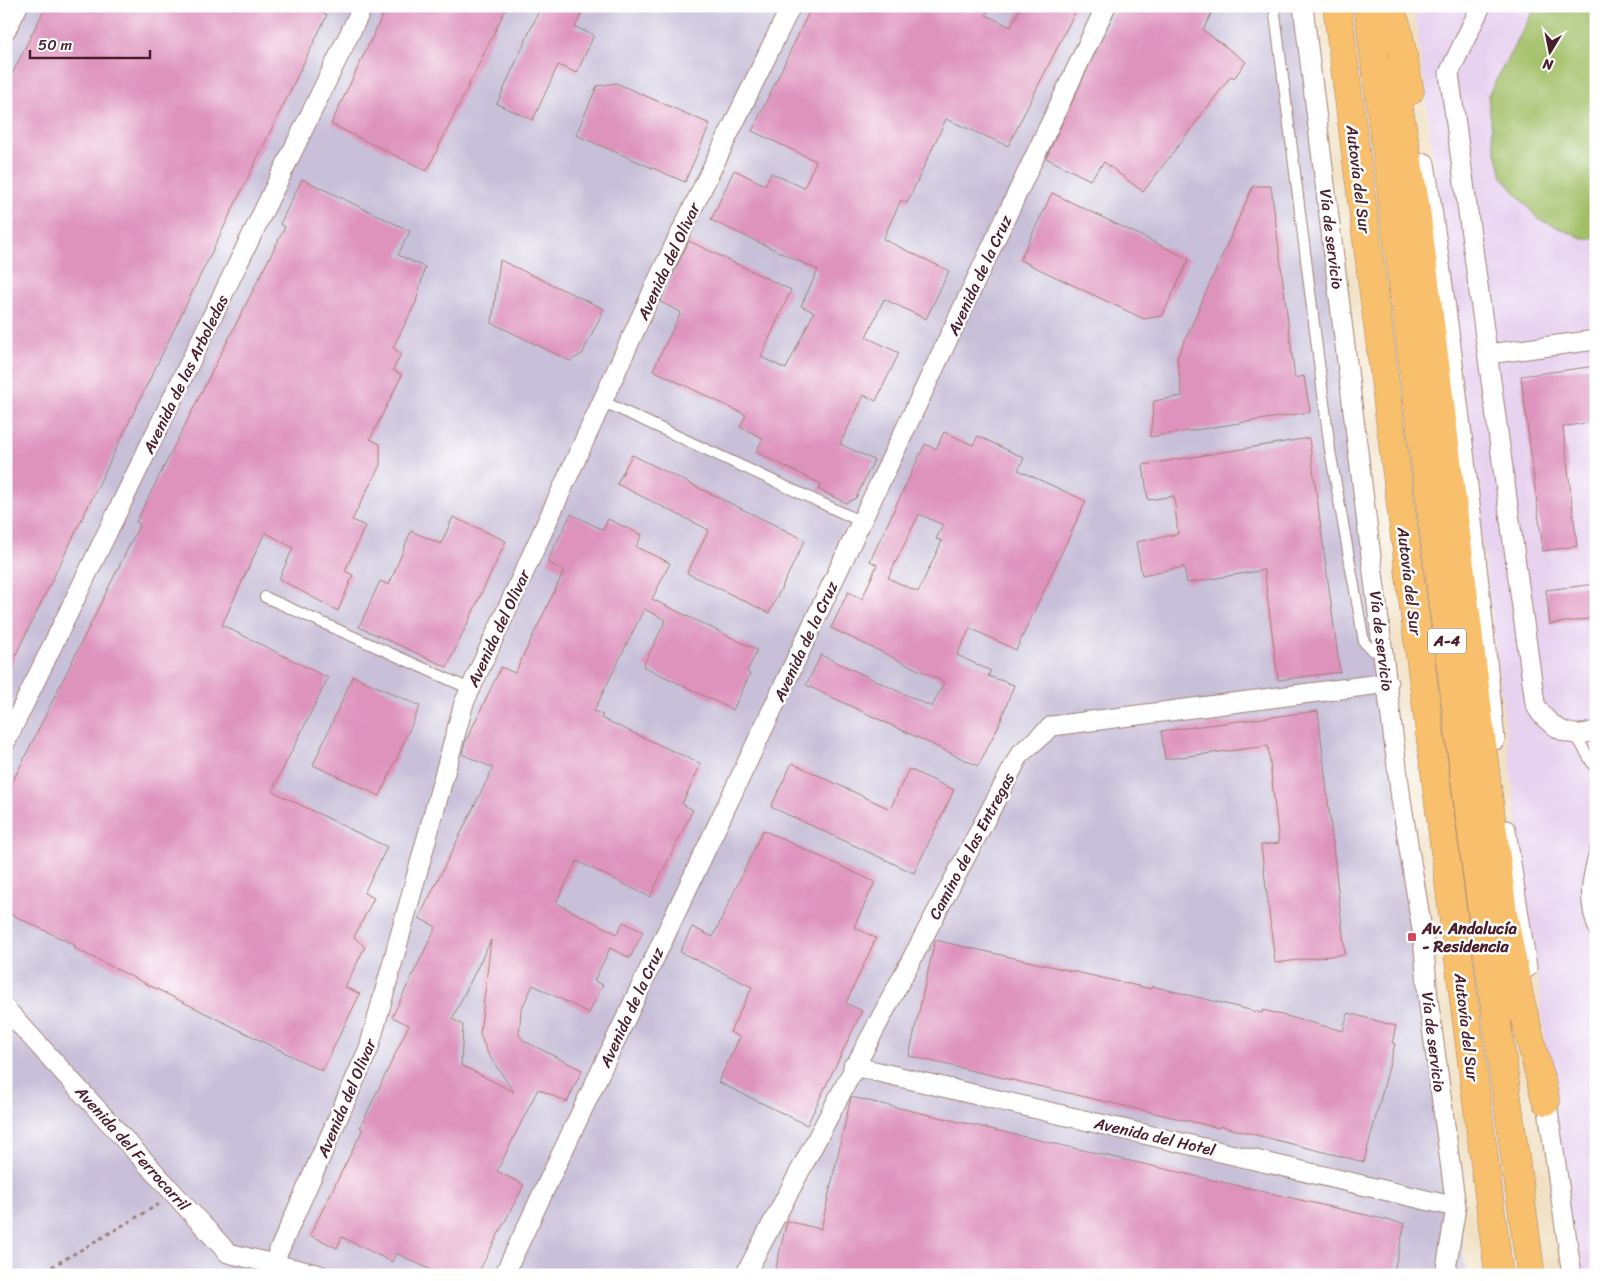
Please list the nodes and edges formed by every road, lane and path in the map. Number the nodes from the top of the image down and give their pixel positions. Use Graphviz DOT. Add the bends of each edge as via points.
graph roads {
  1 [pos="18,6"];
  2 [pos="363,6"];
  3 [pos="791,6"];
  4 [pos="1106,6"];
  5 [pos="1274,6"];
  6 [pos="1303,6"];
  7 [pos="1337,6"];
  8 [pos="1368,6"];
  9 [pos="1385,6"];
  10 [pos="1390,6"];
  11 [pos="1481,6"];
  12 [pos="6,30"];
  13 [pos="1425,163"];
  14 [pos="1596,340"];
  15 [pos="1488,354"];
  16 [pos="604,402"];
  17 [pos="862,522"];
  18 [pos="265,597"];
  19 [pos="1384,654"];
  20 [pos="1388,683"];
  21 [pos="470,689"];
  22 [pos="1596,731"];
  23 [pos="1575,734"];
  24 [pos="6,741"];
  25 [pos="1596,770"];
  26 [pos="1596,847"];
  27 [pos="1596,935"];
  28 [pos="6,1009"];
  29 [pos="853,1066"];
  30 [pos="1546,1101"];
  31 [pos="176,1194"];
  32 [pos="1456,1206"];
  33 [pos="272,1269"];
  34 [pos="38,1275"];
  35 [pos="320,1275"];
  36 [pos="504,1275"];
  37 [pos="744,1275"];
  38 [pos="1445,1275"];
  39 [pos="1499,1275"];
  40 [pos="1531,1275"];
  41 [pos="1572,1275"];
  1 -- 12 [label="street"];
  2 -- 24 [label="street, Avenida de las Arboledas"];
  3 -- 16 [label="street, Avenida del Olivar" via="662,271"];
  4 -- 17 [label="street, Avenida de la Cruz"];
  5 -- 19 [label="lane" via="1330,450 1364,642 1372,650"];
  6 -- 19 [label="street, Vía de servicio"];
  7 -- 39 [label="highway, Autovía del Sur / A-4"];
  8 -- 40 [label="highway, Autovía del Sur / A-4" via="1476,867"];
  9 -- 30 [label="highway" via="1416,210 1503,914 1519,995"];
  10 -- 13 [label="highway" via="1398,30"];
  11 -- 15 [label="street" via="1449,73"];
  13 -- 30 [label="street" via="1474,524 1498,781"];
  14 -- 15 [label="street"];
  15 -- 23 [label="street" via="1535,703 1539,714 1561,730"];
  16 -- 17 [label="lane"];
  16 -- 21 [label="street, Avenida del Olivar"];
  17 -- 36 [label="street, Avenida de la Cruz"];
  18 -- 21 [label="lane"];
  19 -- 20 [label="street, Vía de servicio"];
  20 -- 29 [label="street, Camino de las Entregas" via="1052,726 1020,754"];
  20 -- 32 [label="street, Vía de servicio"];
  21 -- 33 [label="street, Avenida del Olivar" via="370,1048"];
  22 -- 23 [label="street"];
  23 -- 25 [label="lane"];
  26 -- 27 [label="lane" via="1586,891 1587,914"];
  28 -- 31 [label="street, Avenida del Ferrocarril"];
  29 -- 32 [label="street, Avenida del Hotel"];
  29 -- 37 [label="street, Camino de las Entregas"];
  30 -- 41 [label="street"];
  31 -- 33 [label="street, Avenida del Ferrocarril" via="228,1253"];
  31 -- 34 [label="path"];
  32 -- 38 [label="street, Vía de servicio"];
  33 -- 35 [label="street, Avenida del Ferrocarril"];
}
